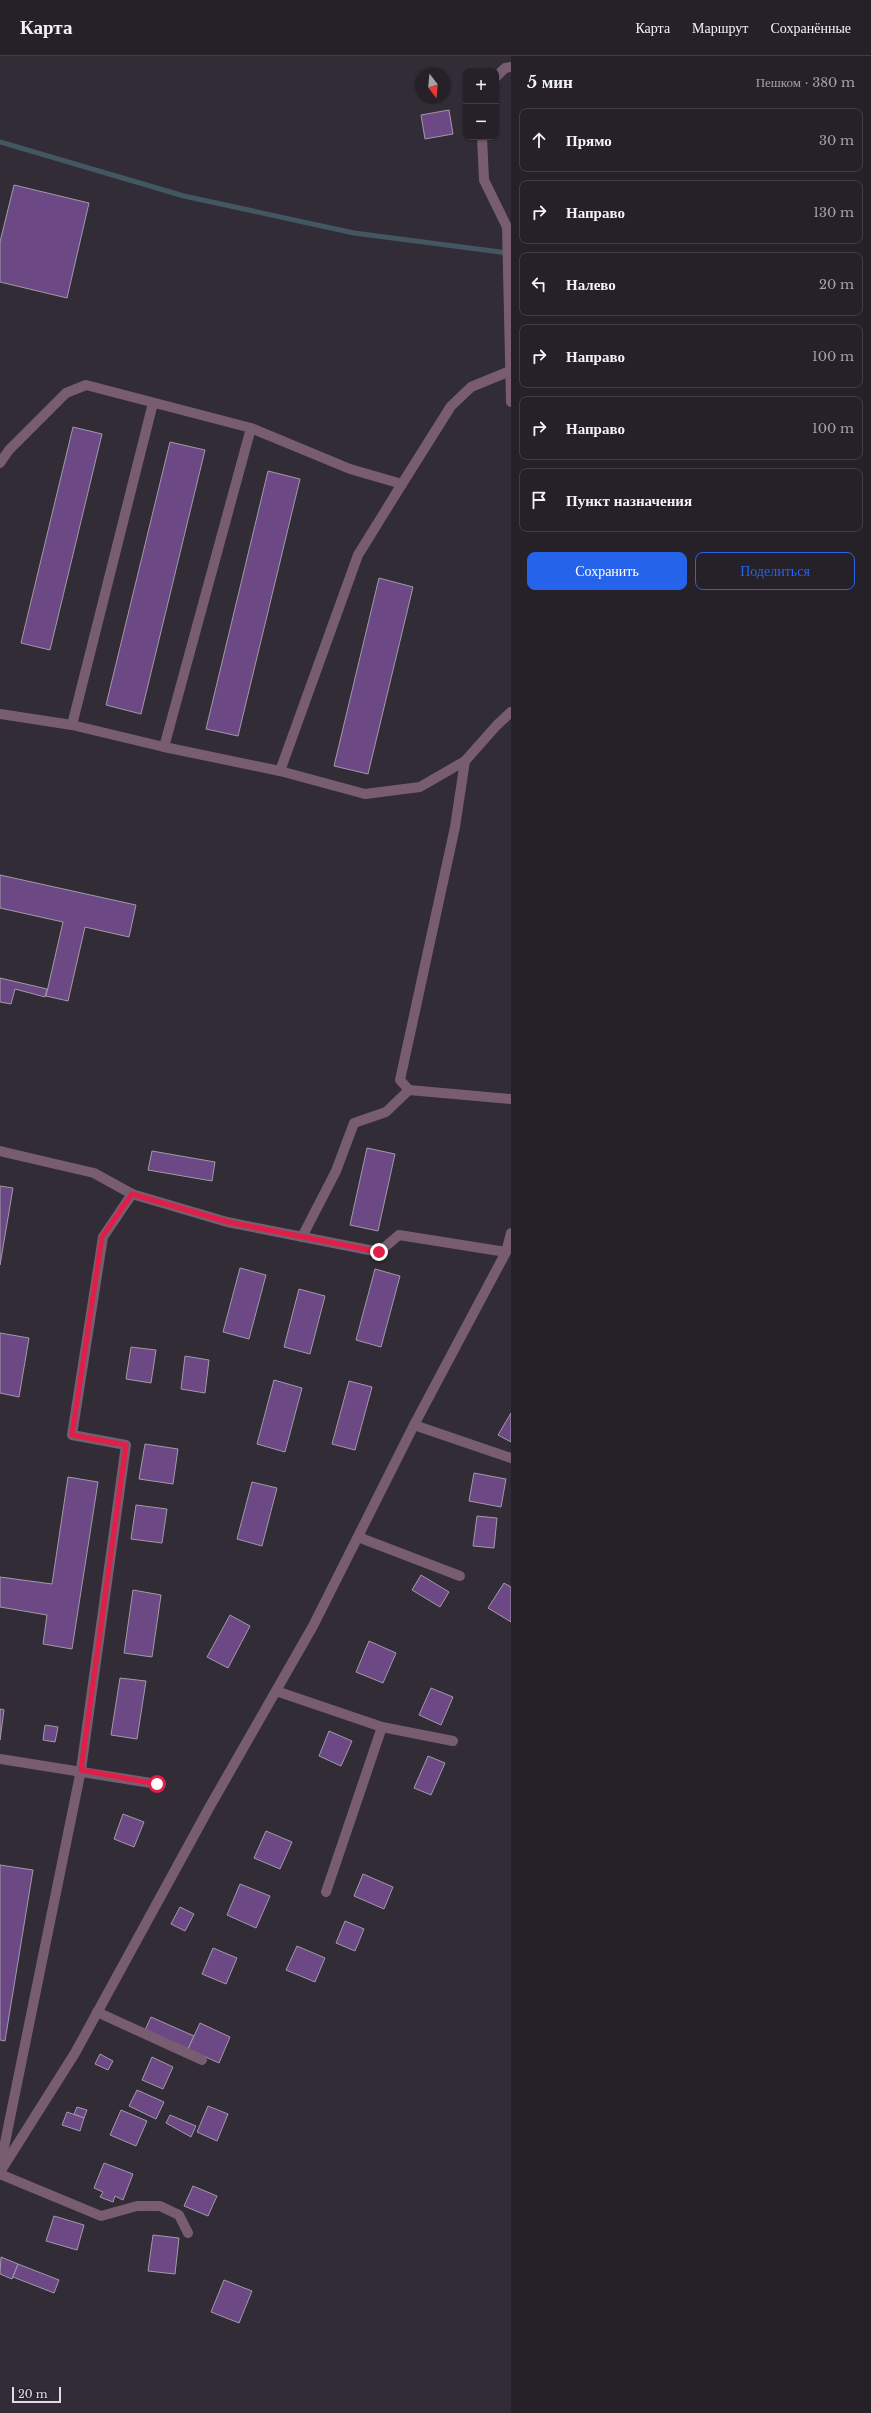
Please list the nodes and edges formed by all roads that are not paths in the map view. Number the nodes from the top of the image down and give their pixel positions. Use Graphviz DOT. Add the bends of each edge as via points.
graph roads {
  1 [pos="511,67"];
  2 [pos="499,74"];
  3 [pos="482,140"];
  4 [pos="510,359"];
  5 [pos="510,371"];
  6 [pos="511,402"];
  7 [pos="153,403"];
  8 [pos="251,428"];
  9 [pos="0,463"];
  10 [pos="402,484"];
  11 [pos="511,712"];
  12 [pos="0,714"];
  13 [pos="72,725"];
  14 [pos="164,747"];
  15 [pos="465,761"];
  16 [pos="280,771"];
  17 [pos="410,1090"];
  18 [pos="511,1099"];
  19 [pos="0,1151"];
  20 [pos="132,1194"];
  21 [pos="511,1233"];
  22 [pos="302,1237"];
  23 [pos="506,1252"];
  24 [pos="414,1425"];
  25 [pos="511,1458"];
  26 [pos="358,1537"];
  27 [pos="460,1576"];
  28 [pos="276,1691"];
  29 [pos="382,1727"];
  30 [pos="453,1741"];
  31 [pos="0,1759"];
  32 [pos="81,1770"];
  33 [pos="157,1784"];
  34 [pos="326,1892"];
  35 [pos="97,2012"];
  36 [pos="202,2060"];
  37 [pos="0,2172"];
  38 [pos="188,2233"];
  1 -- 2 [label="street" via="505,68"];
  3 -- 4 [label="street" via="484,180 507,227"];
  4 -- 5 [label="street"];
  5 -- 6 [label="street"];
  5 -- 10 [label="street" via="471,386 451,406"];
  7 -- 8 [label="street"];
  7 -- 9 [label="street" via="86,385 66,393 9,450"];
  7 -- 13 [label="street"];
  8 -- 10 [label="street" via="350,469"];
  8 -- 14 [label="street"];
  10 -- 16 [label="street" via="358,554"];
  11 -- 15 [label="street"];
  12 -- 13 [label="street"];
  13 -- 14 [label="street"];
  14 -- 16 [label="street"];
  15 -- 16 [label="street" via="420,787 365,794"];
  15 -- 17 [label="street" via="455,827 400,1080"];
  17 -- 18 [label="street"];
  17 -- 22 [label="street" via="386,1112 354,1123 336,1171"];
  19 -- 20 [label="street" via="94,1173"];
  20 -- 22 [label="street" via="228,1222"];
  20 -- 32 [label="street" via="102,1237 72,1435 126,1445"];
  21 -- 23 [label="street"];
  22 -- 23 [label="street" via="379,1252 399,1235"];
  23 -- 24 [label="street"];
  24 -- 25 [label="street"];
  24 -- 26 [label="street"];
  26 -- 27 [label="street"];
  26 -- 28 [label="street" via="313,1626"];
  28 -- 29 [label="street"];
  28 -- 35 [label="street"];
  29 -- 30 [label="street"];
  29 -- 34 [label="street"];
  31 -- 32 [label="street" via="50,1768"];
  32 -- 33 [label="street"];
  32 -- 37 [label="street"];
  35 -- 36 [label="street"];
  35 -- 37 [label="street" via="75,2053"];
  37 -- 38 [label="street" via="101,2216 137,2206 160,2206 179,2214"];
}
